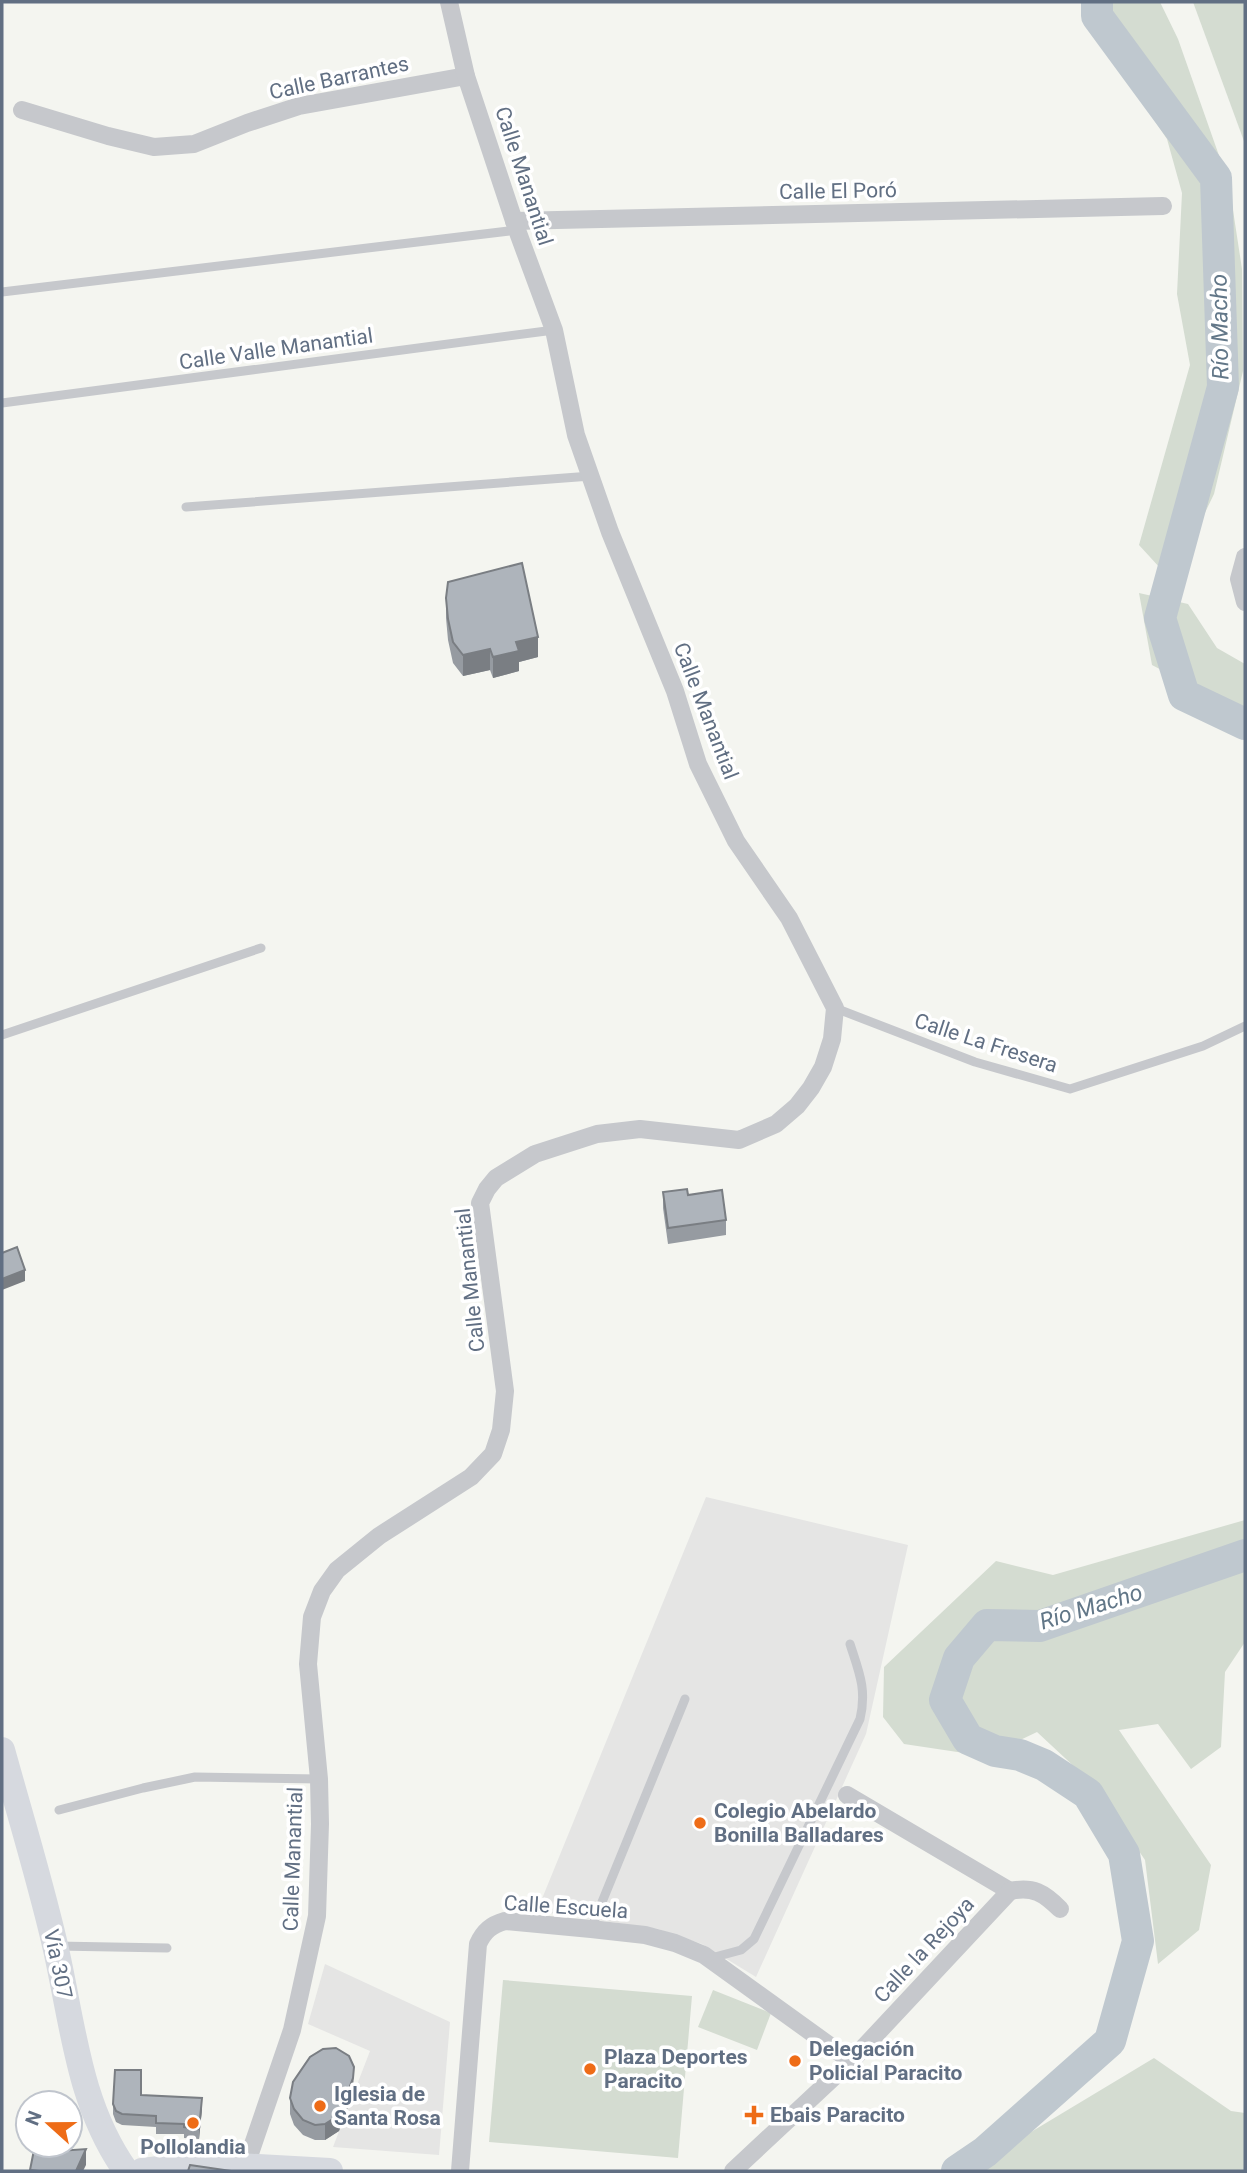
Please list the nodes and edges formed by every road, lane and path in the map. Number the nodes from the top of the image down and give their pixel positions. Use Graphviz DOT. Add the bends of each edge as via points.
graph roads {
  1 [pos="449,2"];
  2 [pos="466,76"];
  3 [pos="22,110"];
  4 [pos="1163,205"];
  5 [pos="515,226"];
  6 [pos="2,292"];
  7 [pos="554,330"];
  8 [pos="2,403"];
  9 [pos="591,476"];
  10 [pos="186,507"];
  11 [pos="1245,557"];
  12 [pos="1245,602"];
  13 [pos="261,948"];
  14 [pos="835,1008"];
  15 [pos="1245,1026"];
  16 [pos="2,1035"];
  17 [pos="850,1644"];
  18 [pos="685,1699"];
  19 [pos="2,1751"];
  20 [pos="319,1779"];
  21 [pos="847,1794"];
  22 [pos="59,1810"];
  23 [pos="1010,1891"];
  24 [pos="1060,1909"];
  25 [pos="591,1928"];
  26 [pos="55,1946"];
  27 [pos="167,1948"];
  28 [pos="709,1959"];
  29 [pos="851,2061"];
  30 [pos="263,2168"];
  31 [pos="126,2171"];
  32 [pos="142,2171"];
  33 [pos="330,2171"];
  34 [pos="460,2171"];
  35 [pos="733,2171"];
  1 -- 2 [label="street, Calle Manantial"];
  2 -- 3 [label="street, Calle Barrantes" via="299,106 194,144 154,147"];
  2 -- 5 [label="street, Calle Manantial"];
  4 -- 5 [label="street, Calle El Poró"];
  5 -- 6 [label="lane"];
  5 -- 7 [label="street, Calle Manantial"];
  7 -- 8 [label="lane, Calle Valle Manantial"];
  7 -- 9 [label="street, Calle Manantial" via="576,435"];
  9 -- 10 [label="lane"];
  9 -- 14 [label="street, Calle Manantial" via="675,691 698,764 736,841 789,918"];
  11 -- 12 [label="street" via="1239,579"];
  13 -- 16 [label="lane"];
  14 -- 15 [label="lane, Calle La Fresera" via="975,1062 1070,1089 1203,1046"];
  14 -- 20 [label="street, Calle Manantial" via="823,1067 797,1105 776,1124 739,1140 640,1129 597,1134 535,1154 496,1178 487,1189 480,1203 505,1391 501,1430 493,1454 471,1477 379,1536 337,1570 322,1591 312,1617 308,1664"];
  17 -- 28 [label="lane" via="863,1687 860,1719 754,1939 741,1950"];
  18 -- 25 [label="lane"];
  19 -- 26 [label="street, Vía 307"];
  20 -- 22 [label="lane" via="195,1777"];
  20 -- 30 [label="street, Calle Manantial" via="317,1916"];
  21 -- 23 [label="street, Calle la Rejoya"];
  23 -- 24 [label="street" via="1033,1889"];
  23 -- 29 [label="street, Calle la Rejoya"];
  25 -- 28 [label="street, Calle Escuela" via="675,1943"];
  25 -- 34 [label="street, Calle Escuela" via="505,1922 483,1933 478,1944"];
  26 -- 27 [label="lane"];
  26 -- 31 [label="street, Vía 307" via="78,2066 98,2121"];
  28 -- 29 [label="street, Calle Escuela"];
  29 -- 35 [label="street, Calle la Rejoya"];
  30 -- 32 [label="street" via="202,2164"];
  30 -- 33 [label="street"];
}
